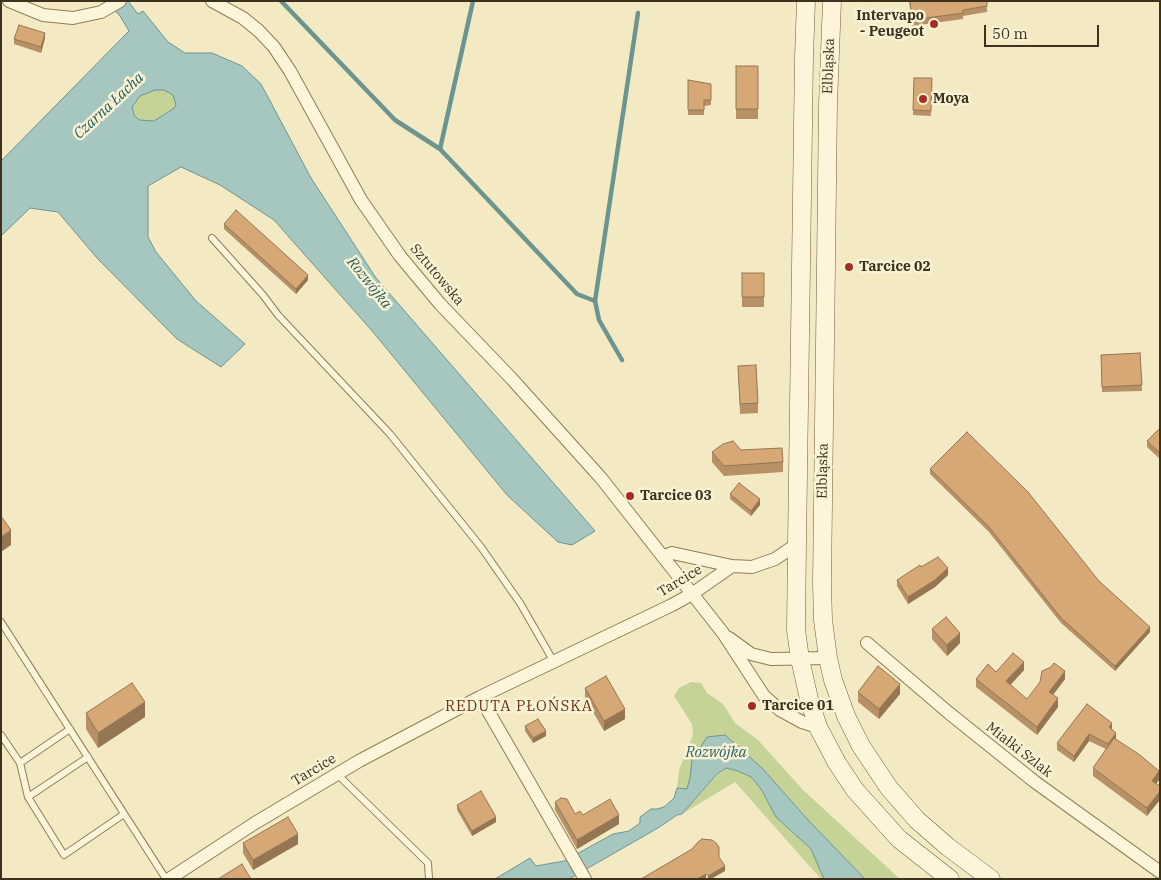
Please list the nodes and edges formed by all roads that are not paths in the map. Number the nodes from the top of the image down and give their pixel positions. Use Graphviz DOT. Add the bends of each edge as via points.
graph roads {
  1 [pos="9,1"];
  2 [pos="120,1"];
  3 [pos="212,1"];
  4 [pos="806,1"];
  5 [pos="832,1"];
  6 [pos="212,238"];
  7 [pos="797,544"];
  8 [pos="663,557"];
  9 [pos="732,566"];
  10 [pos="692,594"];
  11 [pos="1,622"];
  12 [pos="723,634"];
  13 [pos="867,643"];
  14 [pos="828,658"];
  15 [pos="800,659"];
  16 [pos="554,662"];
  17 [pos="480,697"];
  18 [pos="818,726"];
  19 [pos="70,730"];
  20 [pos="1,735"];
  21 [pos="88,757"];
  22 [pos="20,763"];
  23 [pos="337,774"];
  24 [pos="28,797"];
  25 [pos="124,814"];
  26 [pos="1160,872"];
  27 [pos="584,878"];
  28 [pos="167,879"];
  29 [pos="429,879"];
  30 [pos="950,879"];
  31 [pos="991,879"];
  1 -- 2 [label="street" via="43,15 72,18 100,12"];
  3 -- 8 [label="street, Sztutowska" via="243,18 274,47 361,200 400,256 440,304 601,478"];
  4 -- 7 [label="main road, Elbląska"];
  5 -- 14 [label="main road, Elbląska" via="822,583"];
  6 -- 16 [label="lane" via="409,457 481,547 520,603"];
  7 -- 9 [label="street" via="774,559 752,567"];
  7 -- 15 [label="main road, Elbląska" via="796,630"];
  8 -- 9 [label="street" via="672,553"];
  8 -- 10 [label="street, Sztutowska"];
  9 -- 10 [label="street, Tarcice"];
  10 -- 12 [label="street, Sztutowska"];
  10 -- 16 [label="street, Tarcice"];
  11 -- 19 [label="lane"];
  12 -- 15 [label="street, Sztutowska" via="751,654 771,659"];
  12 -- 18 [label="street, Sztutowska" via="764,696 780,710 802,722"];
  13 -- 26 [label="street, Miałki Szlak" via="1035,782"];
  14 -- 15 [label="street, Sztutowska"];
  14 -- 31 [label="main road, Elbląska" via="846,716 889,788 917,820"];
  15 -- 18 [label="main road, Elbląska"];
  16 -- 17 [label="street, Tarcice"];
  17 -- 23 [label="street, Tarcice"];
  17 -- 27 [label="street"];
  18 -- 30 [label="main road, Elbląska" via="855,790 899,838"];
  19 -- 21 [label="lane"];
  19 -- 22 [label="lane"];
  20 -- 22 [label="lane"];
  21 -- 24 [label="lane"];
  21 -- 25 [label="lane"];
  22 -- 24 [label="lane"];
  23 -- 28 [label="street, Tarcice"];
  23 -- 29 [label="lane" via="428,863"];
  24 -- 25 [label="lane" via="64,854"];
  25 -- 28 [label="lane"];
}
